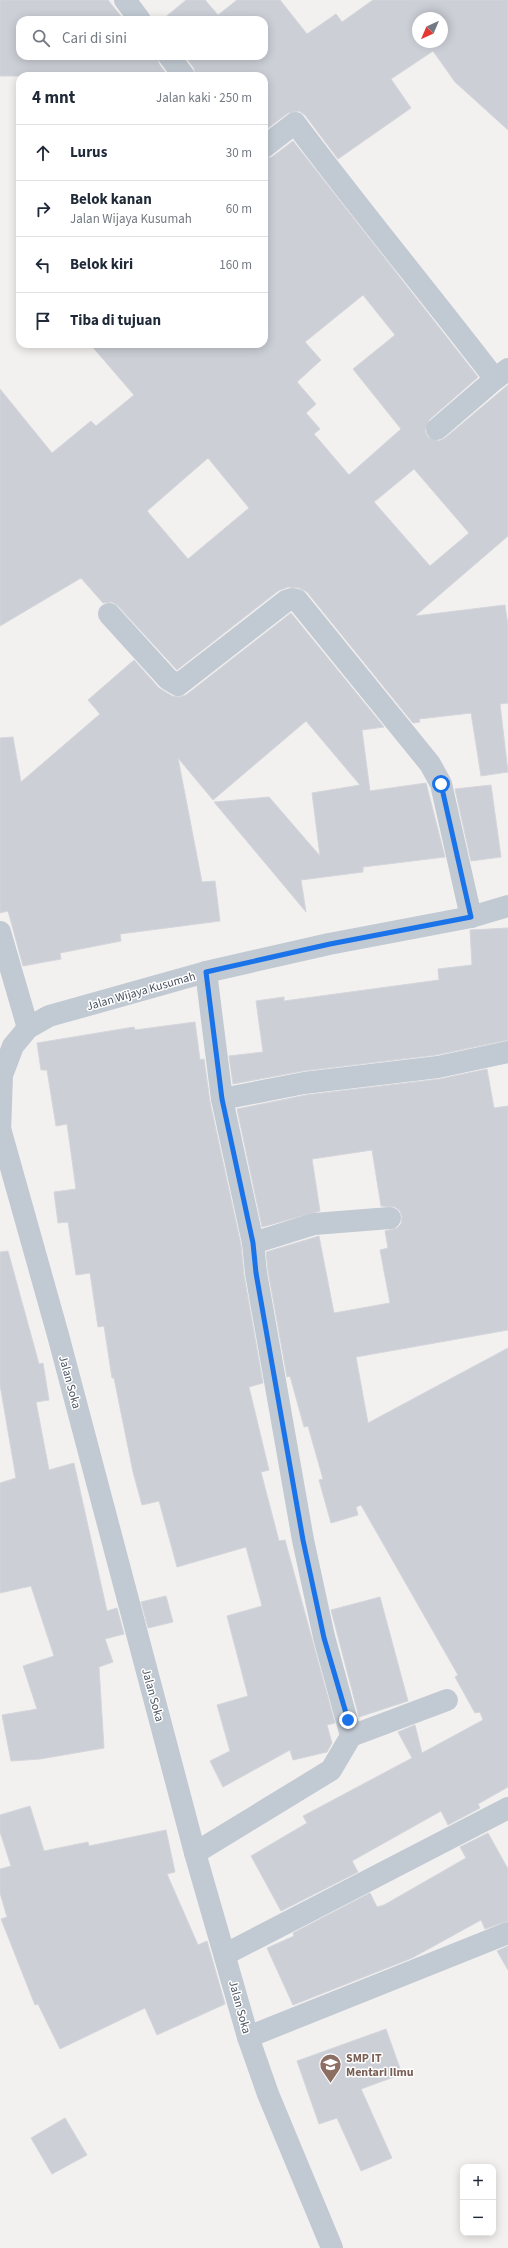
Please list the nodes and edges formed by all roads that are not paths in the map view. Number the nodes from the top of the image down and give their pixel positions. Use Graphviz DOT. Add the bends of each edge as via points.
graph roads {
  1 [pos="125,0"];
  2 [pos="137,16"];
  3 [pos="172,60"];
  4 [pos="181,72"];
  5 [pos="268,145"];
  6 [pos="501,374"];
  7 [pos="437,429"];
  8 [pos="109,614"];
  9 [pos="508,906"];
  10 [pos="471,917"];
  11 [pos="0,932"];
  12 [pos="206,972"];
  13 [pos="28,1028"];
  14 [pos="508,1052"];
  15 [pos="222,1099"];
  16 [pos="1,1132"];
  17 [pos="390,1218"];
  18 [pos="253,1243"];
  19 [pos="447,1700"];
  20 [pos="352,1736"];
  21 [pos="508,1808"];
  22 [pos="195,1853"];
  23 [pos="508,1933"];
  24 [pos="226,1954"];
  25 [pos="248,2037"];
  26 [pos="332,2248"];
  1 -- 2 [label="street"];
  3 -- 4 [label="street"];
  5 -- 6 [label="street" via="295,123 356,204"];
  6 -- 7 [label="street"];
  8 -- 10 [label="street" via="168,679 178,684 286,601 297,600 430,764 441,784"];
  9 -- 10 [label="street, Jalan Wijaya Kusumah"];
  10 -- 12 [label="street, Jalan Wijaya Kusumah" via="330,944"];
  11 -- 13 [label="street"];
  12 -- 13 [label="street, Jalan Wijaya Kusumah" via="49,1016"];
  12 -- 15 [label="street"];
  13 -- 16 [label="street, Jalan Wijaya Kusumah" via="13,1046 2,1075"];
  14 -- 15 [label="street" via="438,1067 304,1083"];
  15 -- 18 [label="street"];
  16 -- 22 [label="street, Jalan Soka" via="58,1335"];
  17 -- 18 [label="street" via="314,1224"];
  18 -- 20 [label="street" via="303,1540 324,1638"];
  19 -- 20 [label="street"];
  20 -- 22 [label="street" via="330,1770"];
  21 -- 24 [label="street"];
  22 -- 24 [label="street, Jalan Soka"];
  23 -- 25 [label="street"];
  24 -- 25 [label="street, Jalan Soka"];
  25 -- 26 [label="street, Jalan Soka" via="268,2094"];
}
